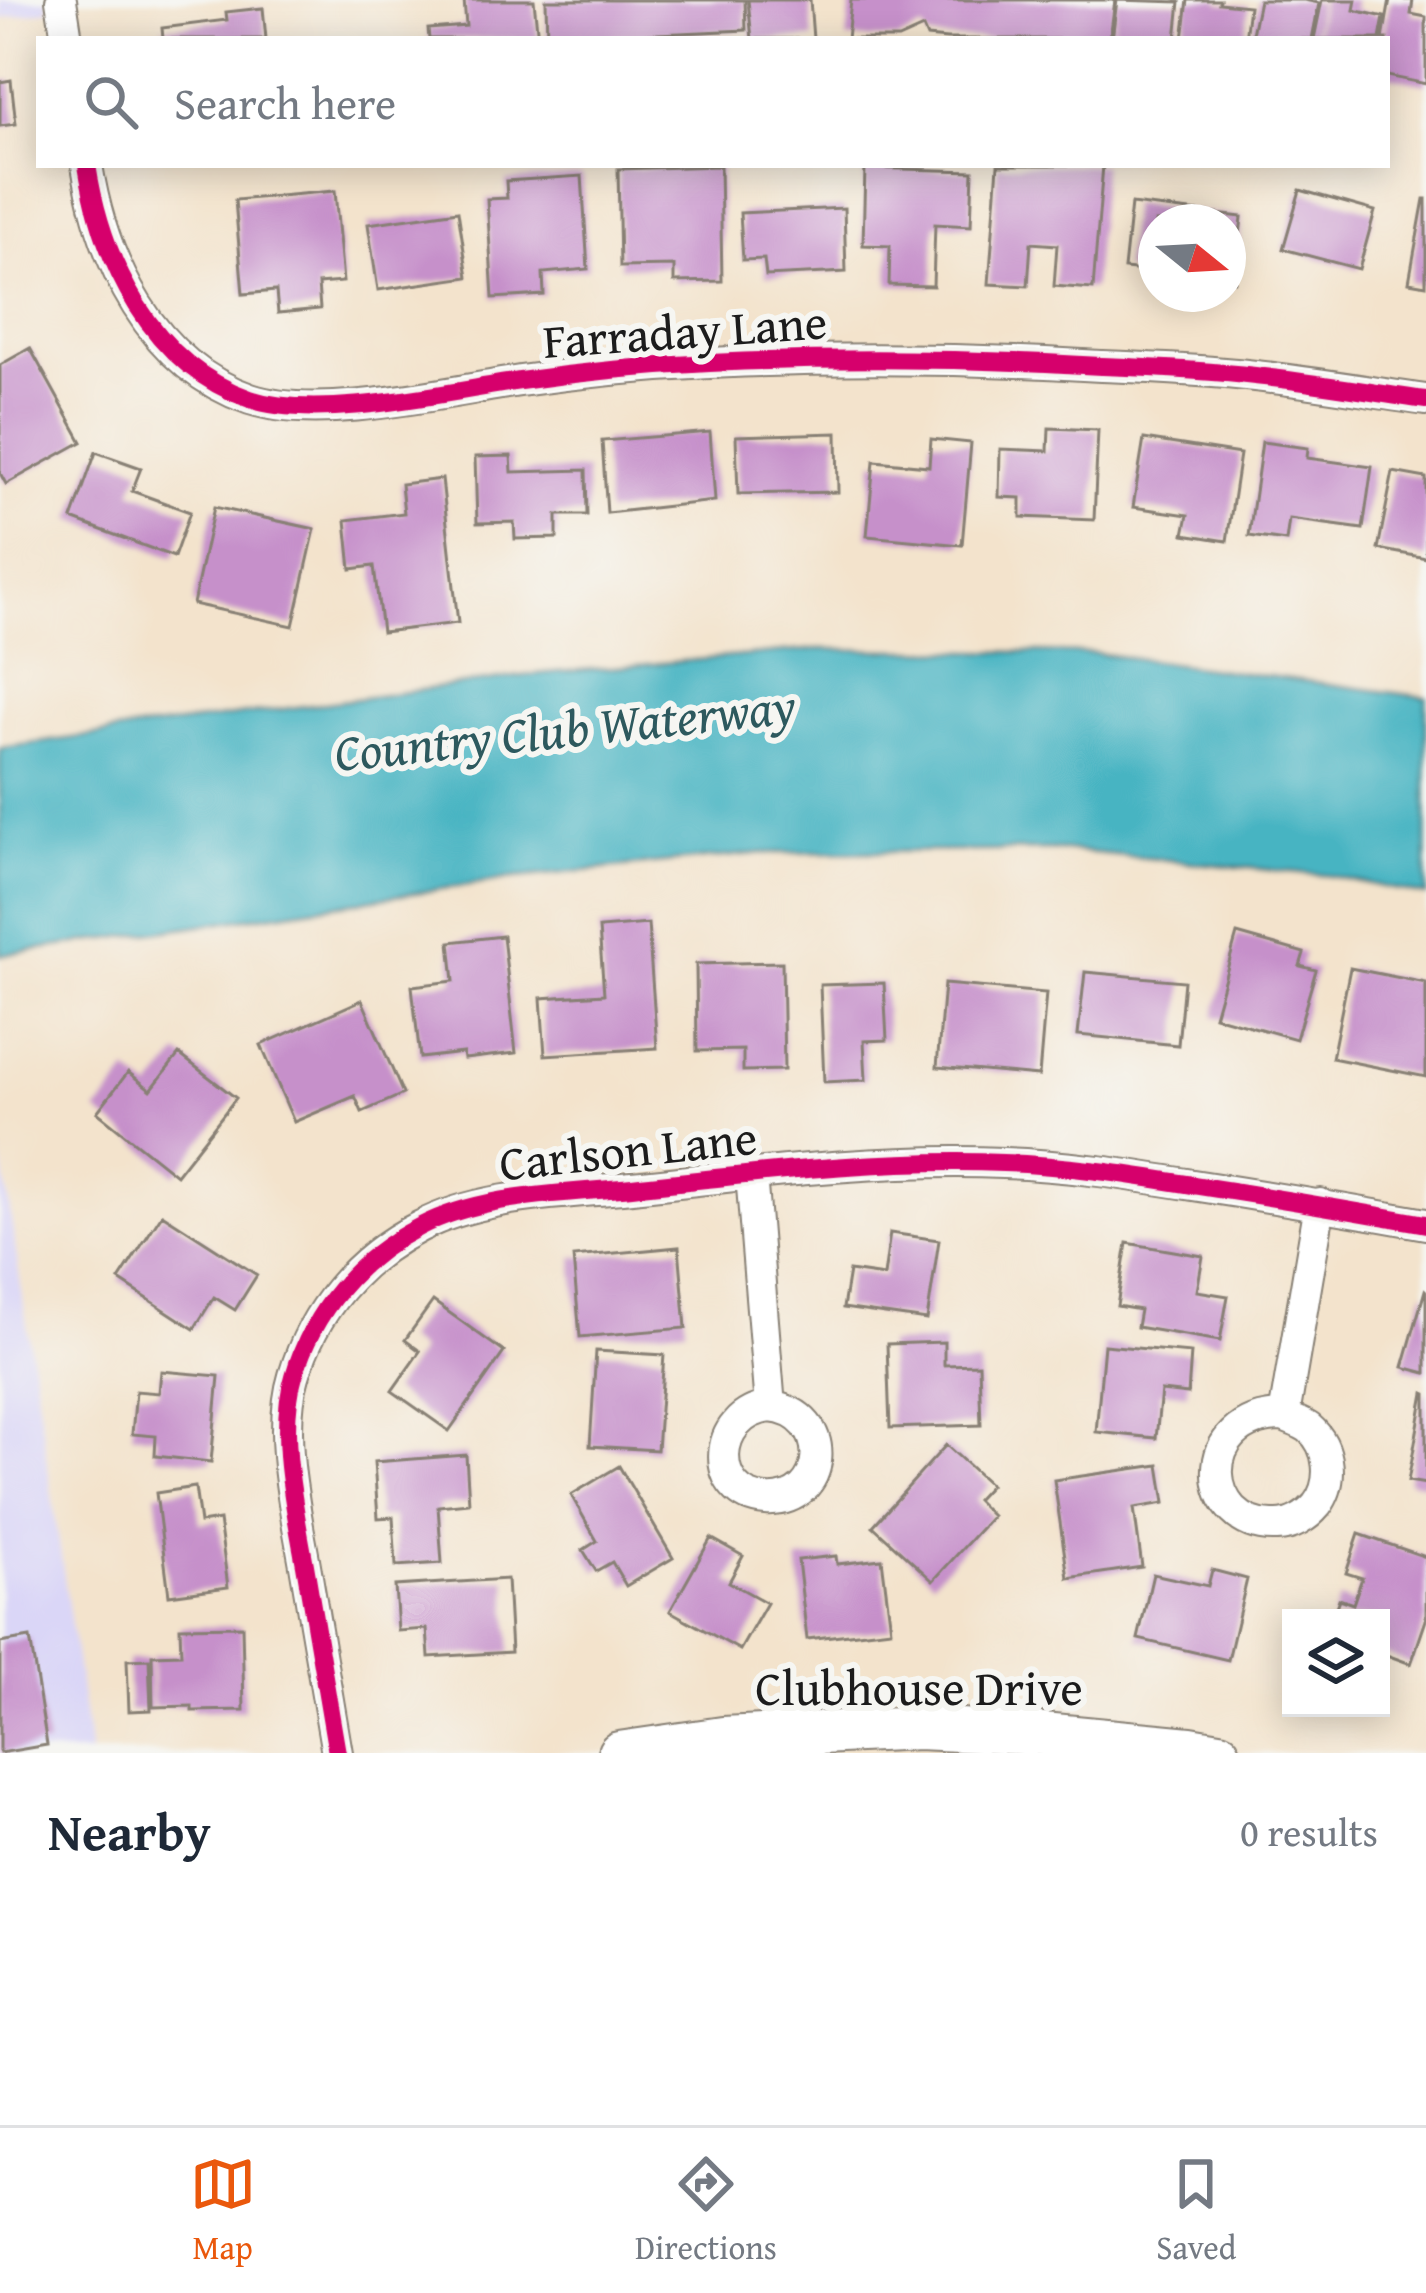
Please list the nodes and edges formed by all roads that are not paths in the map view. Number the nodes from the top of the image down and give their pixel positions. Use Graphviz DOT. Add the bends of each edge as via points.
graph roads {
  1 [pos="61,0"];
  2 [pos="67,36"];
  3 [pos="88,168"];
  4 [pos="1426,400"];
  5 [pos="751,1174"];
  6 [pos="1320,1204"];
  7 [pos="1426,1224"];
  8 [pos="770,1407"];
  9 [pos="1284,1416"];
  10 [pos="337,1753"];
  11 [pos="619,1753"];
  12 [pos="1219,1753"];
  1 -- 2 [label="street"];
  3 -- 4 [label="street, Farraday Lane" via="114,267 150,324 192,367 268,405 373,403 624,369 873,359 1188,370"];
  5 -- 6 [label="street, Carlson Lane" via="1008,1163"];
  5 -- 8 [label="street"];
  5 -- 10 [label="street, Carlson Lane" via="450,1213 395,1240 328,1302 292,1378 288,1434"];
  6 -- 7 [label="street, Carlson Lane"];
  6 -- 9 [label="street"];
  11 -- 12 [label="street, Clubhouse Drive" via="723,1738 918,1728"];
}
